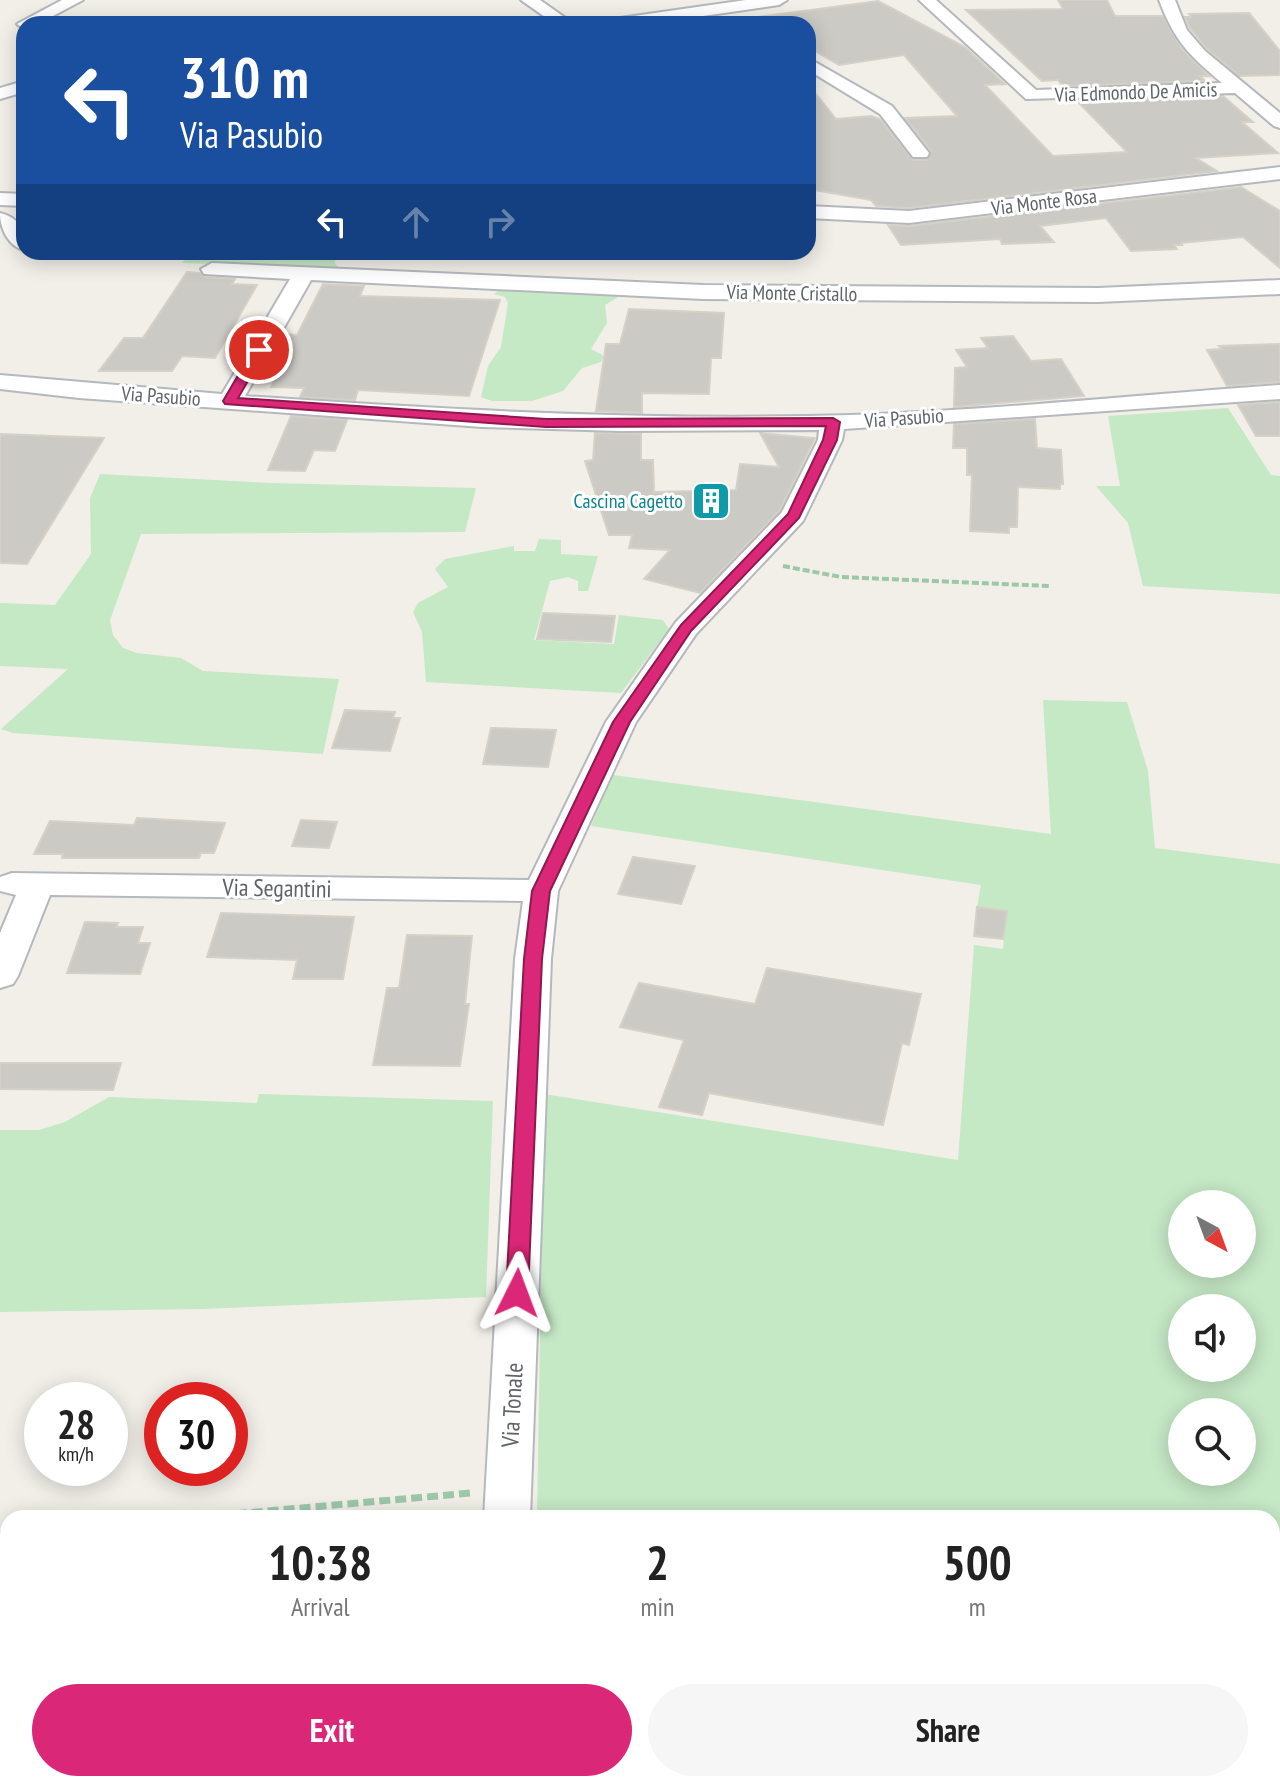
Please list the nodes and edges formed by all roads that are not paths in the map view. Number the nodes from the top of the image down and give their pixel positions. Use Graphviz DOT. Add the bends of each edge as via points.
graph roads {
  1 [pos="75,0"];
  2 [pos="529,0"];
  3 [pos="779,0"];
  4 [pos="927,0"];
  5 [pos="1167,0"];
  6 [pos="715,9"];
  7 [pos="41,16"];
  8 [pos="554,16"];
  9 [pos="667,16"];
  10 [pos="727,16"];
  11 [pos="816,68"];
  12 [pos="1239,88"];
  13 [pos="1280,99"];
  14 [pos="1254,101"];
  15 [pos="1280,122"];
  16 [pos="920,153"];
  17 [pos="1280,173"];
  18 [pos="816,212"];
  19 [pos="0,219"];
  20 [pos="16,237"];
  21 [pos="212,269"];
  22 [pos="304,273"];
  23 [pos="1280,287"];
  24 [pos="0,382"];
  25 [pos="1280,392"];
  26 [pos="230,401"];
  27 [pos="833,422"];
  28 [pos="541,891"];
  29 [pos="0,976"];
  30 [pos="507,1504"];
  1 -- 7 [label="street"];
  2 -- 8 [label="street"];
  3 -- 6 [label="street"];
  4 -- 12 [label="street, Via Edmondo De Amicis" via="1032,95"];
  5 -- 12 [label="street" via="1179,31"];
  6 -- 9 [label="street"];
  6 -- 10 [label="street"];
  11 -- 16 [label="street" via="886,110"];
  12 -- 14 [label="street"];
  13 -- 14 [label="street"];
  14 -- 15 [label="street"];
  17 -- 18 [label="street, Via Monte Rosa" via="909,217"];
  19 -- 20 [label="street"];
  21 -- 22 [label="street, Via Monte Cristallo"];
  22 -- 23 [label="street, Via Monte Cristallo" via="627,290 870,295 1098,295"];
  22 -- 26 [label="street"];
  24 -- 26 [label="street, Via Pasubio"];
  25 -- 27 [label="street, Via Pasubio"];
  26 -- 27 [label="street, Via Pasubio" via="546,423"];
  27 -- 28 [label="street, Via Tonale" via="830,440 794,515 686,628 621,722"];
  28 -- 29 [label="street, Via Segantini" via="25,885"];
  28 -- 30 [label="street, Via Tonale" via="533,959"];
}
